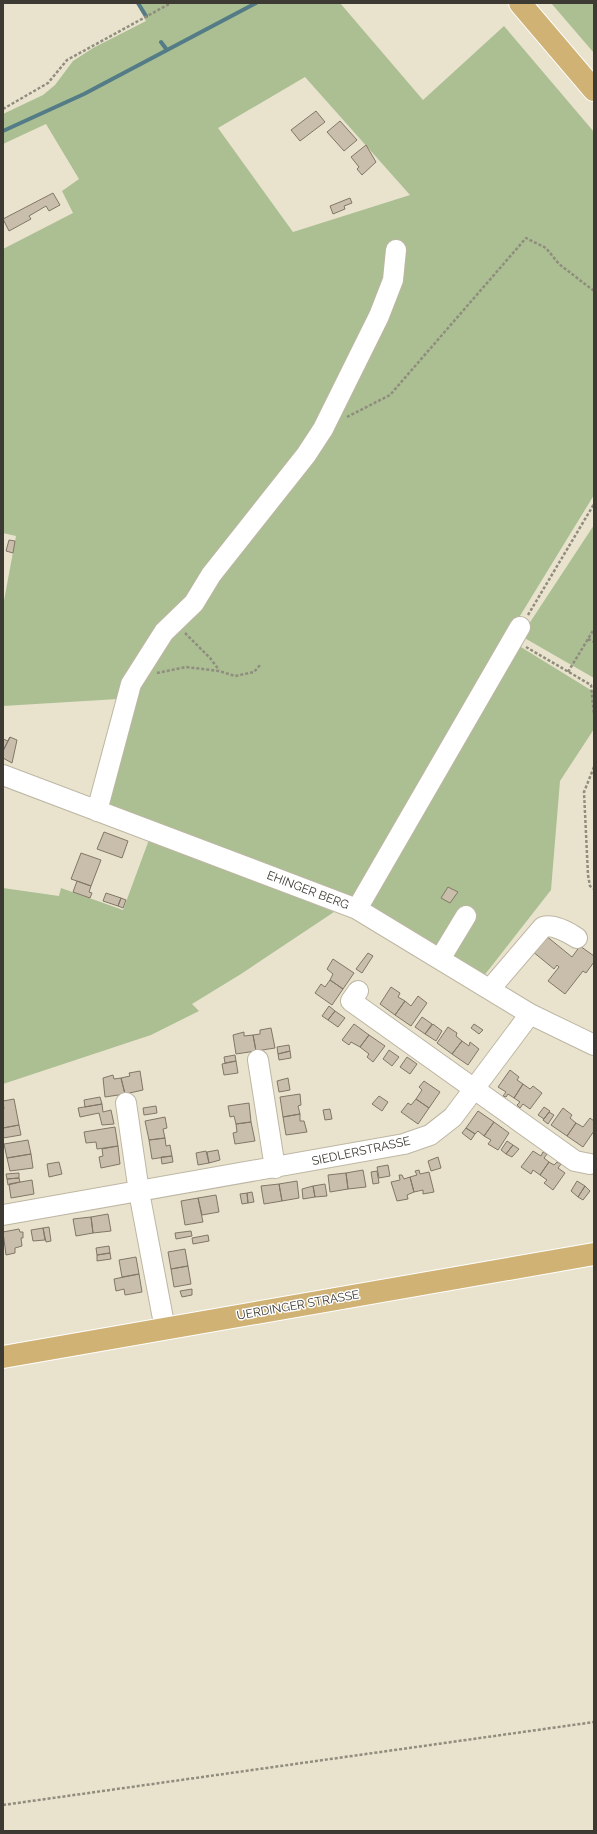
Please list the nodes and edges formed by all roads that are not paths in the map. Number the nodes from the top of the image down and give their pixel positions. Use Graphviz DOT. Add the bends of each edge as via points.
graph roads {
  1 [pos="520,3"];
  2 [pos="538,3"];
  3 [pos="594,70"];
  4 [pos="594,90"];
  5 [pos="396,250"];
  6 [pos="516,633"];
  7 [pos="3,775"];
  8 [pos="97,811"];
  9 [pos="357,909"];
  10 [pos="466,916"];
  11 [pos="577,938"];
  12 [pos="440,959"];
  13 [pos="490,990"];
  14 [pos="358,991"];
  15 [pos="530,1014"];
  16 [pos="594,1044"];
  17 [pos="258,1060"];
  18 [pos="474,1089"];
  19 [pos="126,1103"];
  20 [pos="590,1164"];
  21 [pos="276,1168"];
  22 [pos="139,1192"];
  23 [pos="3,1215"];
  24 [pos="594,1254"];
  25 [pos="165,1329"];
  26 [pos="3,1357"];
  1 -- 4 [label="main road"];
  2 -- 3 [label="main road"];
  5 -- 8 [label="street" via="393,280 385,302 323,429 306,455 211,575 194,603 164,632 131,684"];
  6 -- 9 [label="street"];
  7 -- 8 [label="street, EHINGER BERG"];
  8 -- 9 [label="street, EHINGER BERG"];
  9 -- 12 [label="street, EHINGER BERG"];
  10 -- 12 [label="street"];
  11 -- 13 [label="street" via="548,926 543,927"];
  12 -- 13 [label="street, EHINGER BERG"];
  13 -- 15 [label="street, EHINGER BERG"];
  14 -- 18 [label="street" via="351,1001"];
  15 -- 16 [label="street, EHINGER BERG"];
  15 -- 18 [label="street, SIEDLERSTRASSE"];
  17 -- 21 [label="street"];
  18 -- 20 [label="street" via="574,1161"];
  18 -- 21 [label="street, SIEDLERSTRASSE" via="453,1117 430,1135 404,1144"];
  19 -- 22 [label="street"];
  21 -- 22 [label="street, SIEDLERSTRASSE"];
  22 -- 23 [label="street, SIEDLERSTRASSE"];
  22 -- 25 [label="street"];
  24 -- 25 [label="main road, UERDINGER STRASSE"];
  25 -- 26 [label="main road, UERDINGER STRASSE"];
}
